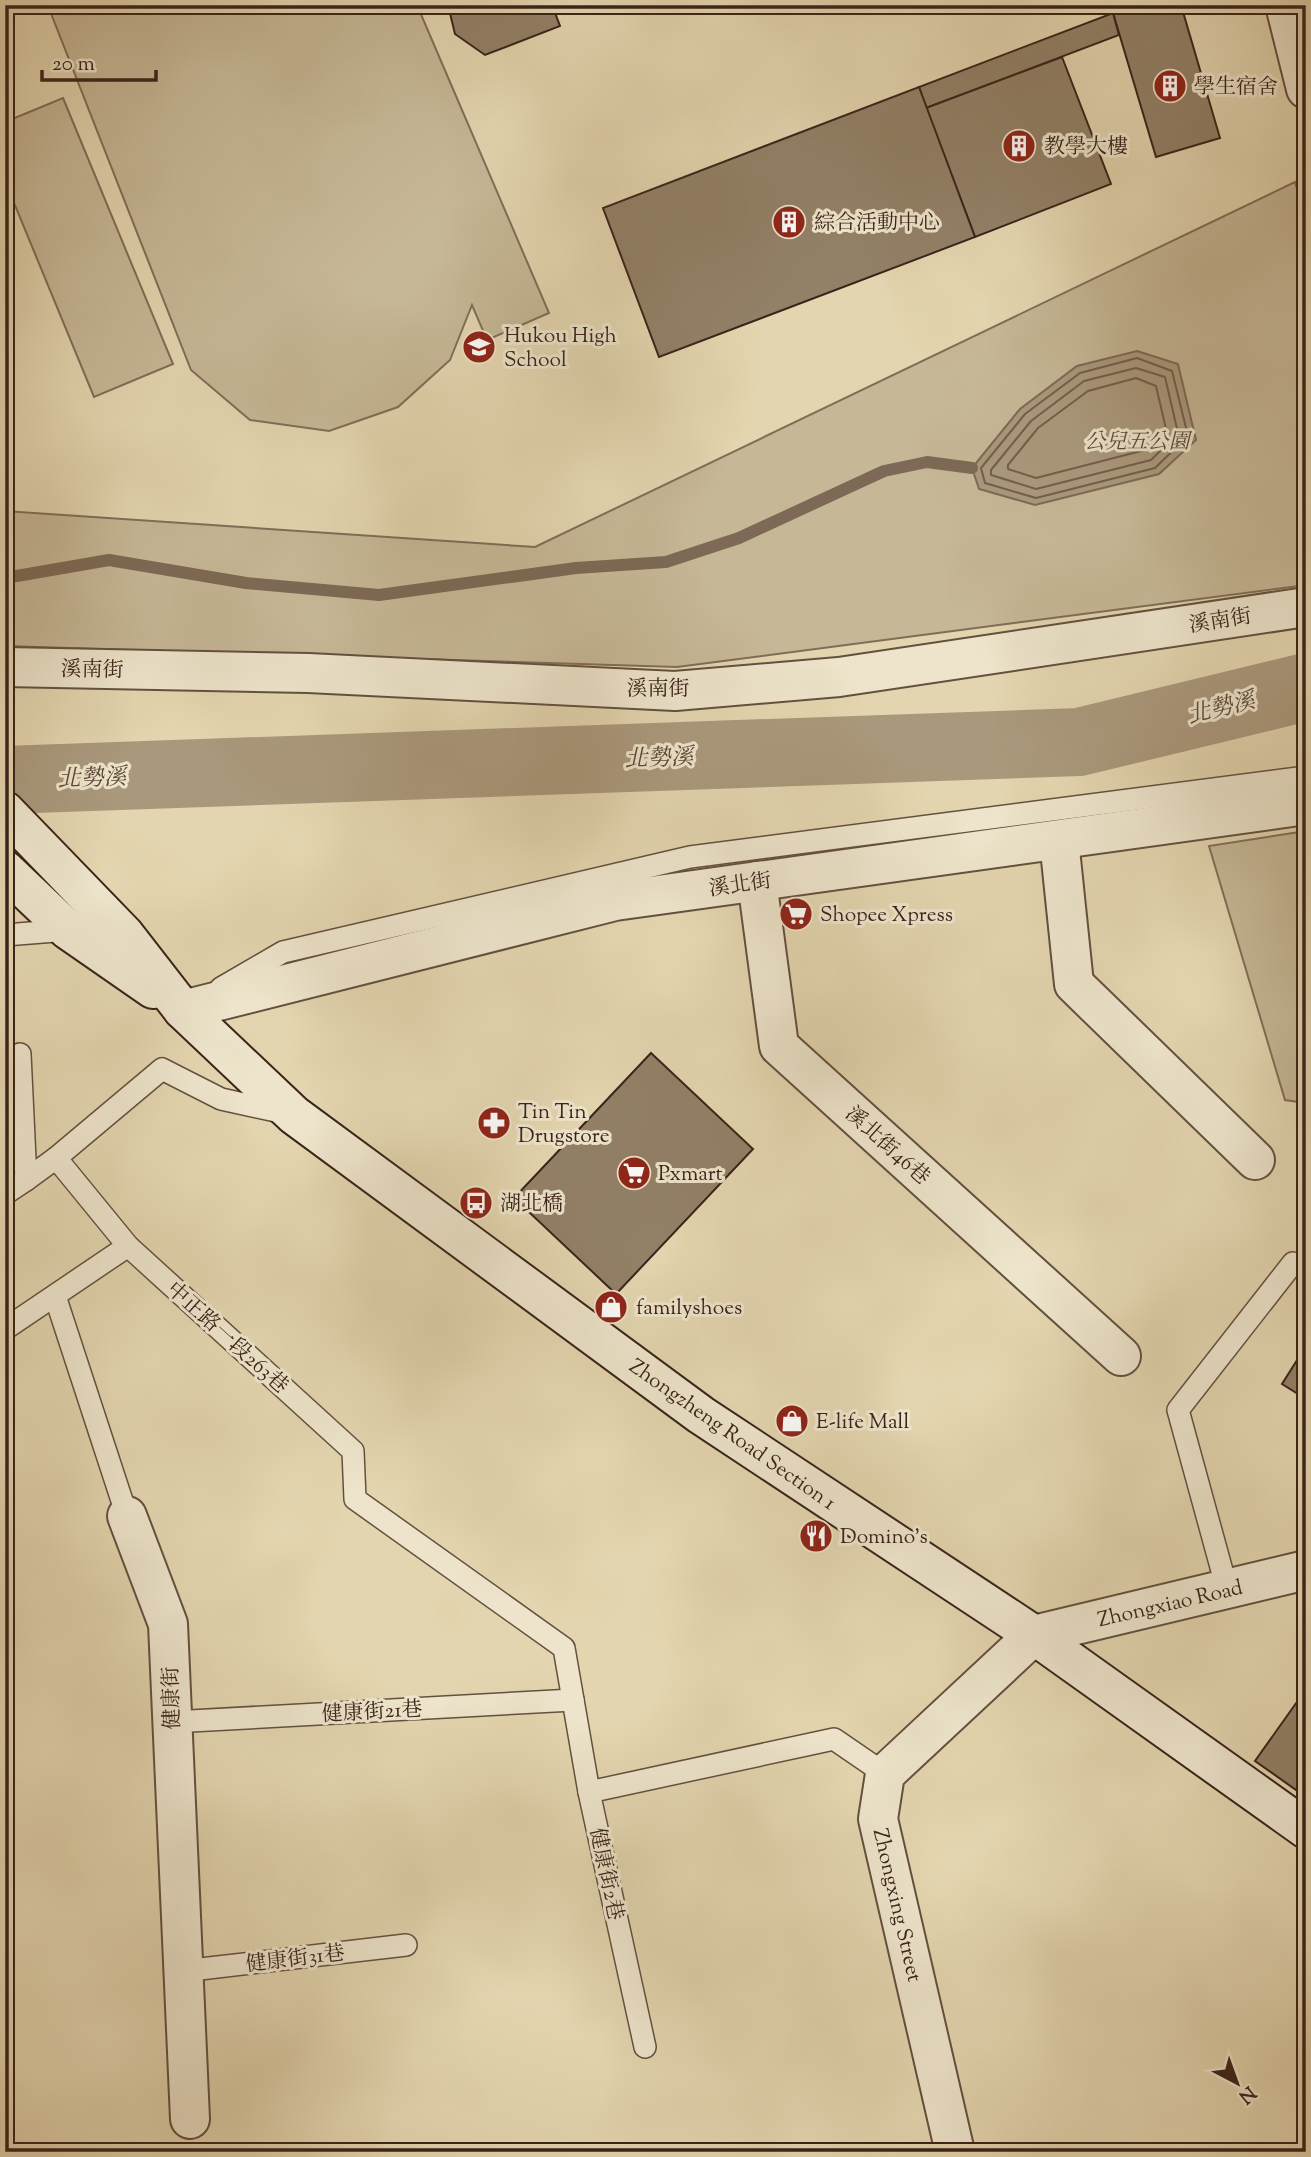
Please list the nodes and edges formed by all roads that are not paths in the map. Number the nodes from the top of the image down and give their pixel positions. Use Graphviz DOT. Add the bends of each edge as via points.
graph roads {
  1 [pos="1285,5"];
  2 [pos="1306,89"];
  3 [pos="1306,607"];
  4 [pos="5,667"];
  5 [pos="1306,776"];
  6 [pos="1306,805"];
  7 [pos="5,810"];
  8 [pos="1059,840"];
  9 [pos="5,870"];
  10 [pos="757,881"];
  11 [pos="68,930"];
  12 [pos="5,935"];
  13 [pos="183,1010"];
  14 [pos="20,1054"];
  15 [pos="294,1115"];
  16 [pos="56,1158"];
  17 [pos="1255,1160"];
  18 [pos="26,1180"];
  19 [pos="5,1194"];
  20 [pos="128,1246"];
  21 [pos="1293,1263"];
  22 [pos="55,1296"];
  23 [pos="5,1329"];
  24 [pos="1121,1356"];
  25 [pos="127,1516"];
  26 [pos="1306,1570"];
  27 [pos="1227,1589"];
  28 [pos="1034,1635"];
  29 [pos="573,1700"];
  30 [pos="172,1722"];
  31 [pos="885,1774"];
  32 [pos="589,1791"];
  33 [pos="1306,1829"];
  34 [pos="406,1945"];
  35 [pos="183,1971"];
  36 [pos="645,2047"];
  37 [pos="190,2119"];
  38 [pos="955,2152"];
  1 -- 2 [label="street"];
  3 -- 4 [label="street, 溪南街" via="839,677 675,691 308,673"];
  5 -- 13 [label="lane" via="690,857 283,952"];
  6 -- 8 [label="street, 溪北街"];
  7 -- 13 [label="street" via="124,933"];
  8 -- 10 [label="street, 溪北街"];
  8 -- 17 [label="street" via="1074,984"];
  9 -- 11 [label="street"];
  10 -- 13 [label="street, 溪北街" via="615,901"];
  10 -- 24 [label="street, 溪北街46巷" via="779,1046"];
  11 -- 12 [label="lane"];
  11 -- 13 [label="street"];
  13 -- 15 [label="street, Zhongzheng Road Section 1"];
  14 -- 18 [label="lane"];
  15 -- 16 [label="lane" via="221,1098 162,1069"];
  15 -- 28 [label="street, Zhongzheng Road Section 1" via="701,1415"];
  16 -- 18 [label="lane"];
  16 -- 20 [label="lane, 中正路一段263巷"];
  18 -- 19 [label="lane"];
  20 -- 22 [label="lane"];
  20 -- 29 [label="lane, 中正路一段263巷" via="353,1451 355,1499 564,1648"];
  21 -- 27 [label="lane" via="1178,1410"];
  22 -- 23 [label="lane"];
  22 -- 25 [label="lane, 健康街"];
  25 -- 30 [label="street, 健康街" via="168,1624"];
  26 -- 27 [label="street, Zhongxiao Road"];
  27 -- 28 [label="street, Zhongxiao Road"];
  28 -- 31 [label="street"];
  28 -- 33 [label="street, Zhongzheng Road Section 1"];
  29 -- 30 [label="lane, 健康街21巷"];
  29 -- 32 [label="lane, 健康街2巷"];
  30 -- 35 [label="street, 健康街"];
  31 -- 32 [label="lane" via="834,1739"];
  31 -- 38 [label="street, Zhongxing Street" via="878,1819"];
  32 -- 36 [label="lane, 健康街2巷"];
  34 -- 35 [label="lane, 健康街31巷"];
  35 -- 37 [label="street, 健康街"];
}
